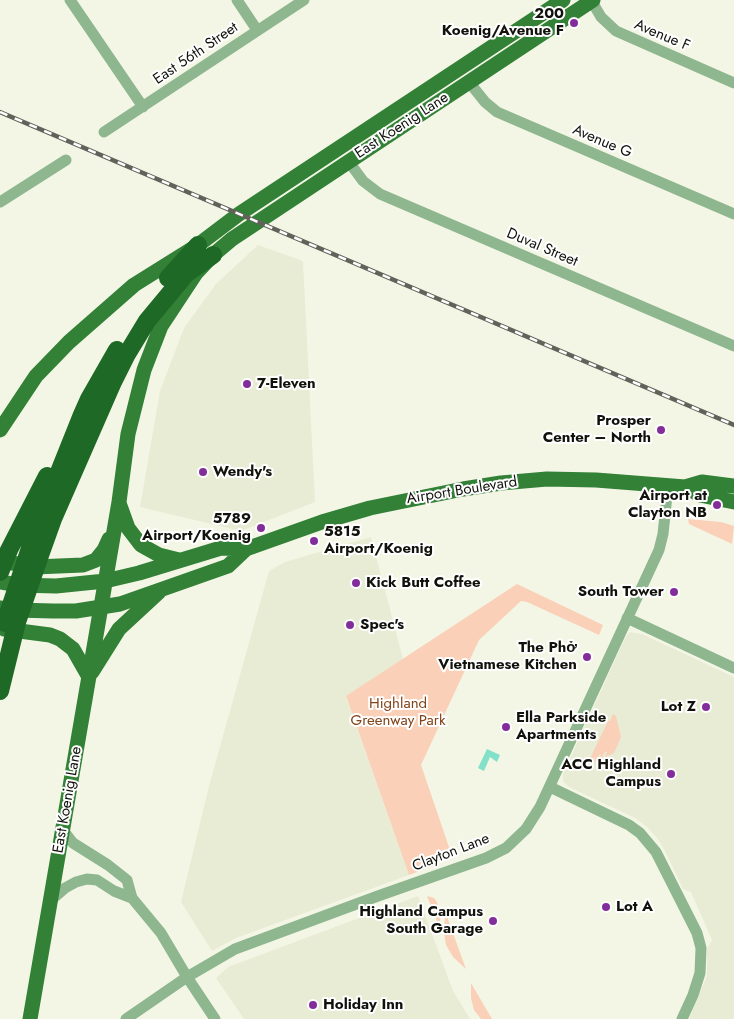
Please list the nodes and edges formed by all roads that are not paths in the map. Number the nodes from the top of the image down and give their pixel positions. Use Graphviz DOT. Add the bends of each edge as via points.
graph roads {
  1 [pos="70,0"];
  2 [pos="237,0"];
  3 [pos="304,0"];
  4 [pos="563,0"];
  5 [pos="592,0"];
  6 [pos="257,30"];
  7 [pos="469,82"];
  8 [pos="734,83"];
  9 [pos="143,107"];
  10 [pos="104,132"];
  11 [pos="66,160"];
  12 [pos="348,162"];
  13 [pos="0,202"];
  14 [pos="734,214"];
  15 [pos="205,250"];
  16 [pos="734,346"];
  17 [pos="0,430"];
  18 [pos="668,486"];
  19 [pos="684,486"];
  20 [pos="734,486"];
  21 [pos="119,502"];
  22 [pos="734,502"];
  23 [pos="36,527"];
  24 [pos="246,549"];
  25 [pos="181,560"];
  26 [pos="0,561"];
  27 [pos="0,572"];
  28 [pos="105,581"];
  29 [pos="0,582"];
  30 [pos="161,591"];
  31 [pos="0,608"];
  32 [pos="100,608"];
  33 [pos="627,618"];
  34 [pos="0,628"];
  35 [pos="0,640"];
  36 [pos="734,668"];
  37 [pos="89,677"];
  38 [pos="0,691"];
  39 [pos="550,787"];
  40 [pos="63,830"];
  41 [pos="132,898"];
  42 [pos="51,900"];
  43 [pos="187,977"];
  44 [pos="30,1019"];
  45 [pos="126,1019"];
  46 [pos="215,1019"];
  47 [pos="682,1019"];
  1 -- 9 [label="street"];
  2 -- 6 [label="street"];
  3 -- 6 [label="street, East 56th Street"];
  4 -- 15 [label="main road, East Koenig Lane" via="239,214"];
  5 -- 7 [label="main road, East Koenig Lane"];
  5 -- 8 [label="street, Avenue F" via="601,17 624,36"];
  6 -- 9 [label="street, East 56th Street"];
  7 -- 12 [label="main road, East Koenig Lane"];
  7 -- 14 [label="street, Avenue G" via="485,102 511,119"];
  9 -- 10 [label="street, East 56th Street"];
  11 -- 13 [label="street"];
  12 -- 15 [label="main road, East Koenig Lane" via="232,239"];
  12 -- 16 [label="street, Duval Street" via="363,181 380,194"];
  15 -- 17 [label="main road" via="171,260 134,285 69,342 36,376"];
  15 -- 21 [label="main road" via="191,280 161,326 144,370 128,434"];
  15 -- 23 [label="highway" via="147,321"];
  15 -- 23 [label="highway" via="170,275 113,355 48,473"];
  18 -- 19 [label="main road, Airport Boulevard"];
  18 -- 24 [label="main road, Airport Boulevard" via="547,479 463,488 370,508"];
  18 -- 33 [label="street, Clayton Lane" via="659,550"];
  19 -- 20 [label="main road, Airport Boulevard" via="702,482"];
  19 -- 22 [label="main road, Airport Boulevard" via="700,495"];
  21 -- 25 [label="main road" via="128,528 141,545 159,555"];
  21 -- 26 [label="main road" via="107,543 96,560 83,565 35,567"];
  21 -- 28 [label="main road, East Koenig Lane"];
  23 -- 27 [label="highway"];
  23 -- 35 [label="highway"];
  23 -- 38 [label="highway"];
  24 -- 25 [label="main road, Airport Boulevard" via="221,548"];
  24 -- 30 [label="main road, Airport Boulevard" via="228,566"];
  25 -- 28 [label="main road, Airport Boulevard"];
  28 -- 29 [label="main road, Airport Boulevard" via="56,586"];
  28 -- 32 [label="main road, East Koenig Lane"];
  30 -- 32 [label="main road, Airport Boulevard"];
  30 -- 37 [label="main road" via="119,630"];
  31 -- 32 [label="main road, Airport Boulevard" via="39,612"];
  32 -- 37 [label="main road, East Koenig Lane"];
  33 -- 36 [label="street"];
  33 -- 39 [label="street, Clayton Lane"];
  34 -- 37 [label="main road" via="60,639 73,649"];
  37 -- 40 [label="main road, East Koenig Lane"];
  39 -- 43 [label="street, Clayton Lane" via="526,829 506,848 235,949"];
  39 -- 47 [label="street" via="629,825 656,852 697,933 701,948 700,973"];
  40 -- 41 [label="street" via="73,843 127,880"];
  40 -- 42 [label="main road, East Koenig Lane"];
  41 -- 42 [label="street" via="97,880 87,879 71,884"];
  41 -- 43 [label="street" via="162,933"];
  42 -- 44 [label="main road, East Koenig Lane"];
  43 -- 45 [label="street, Clayton Lane"];
  43 -- 46 [label="street"];
}
